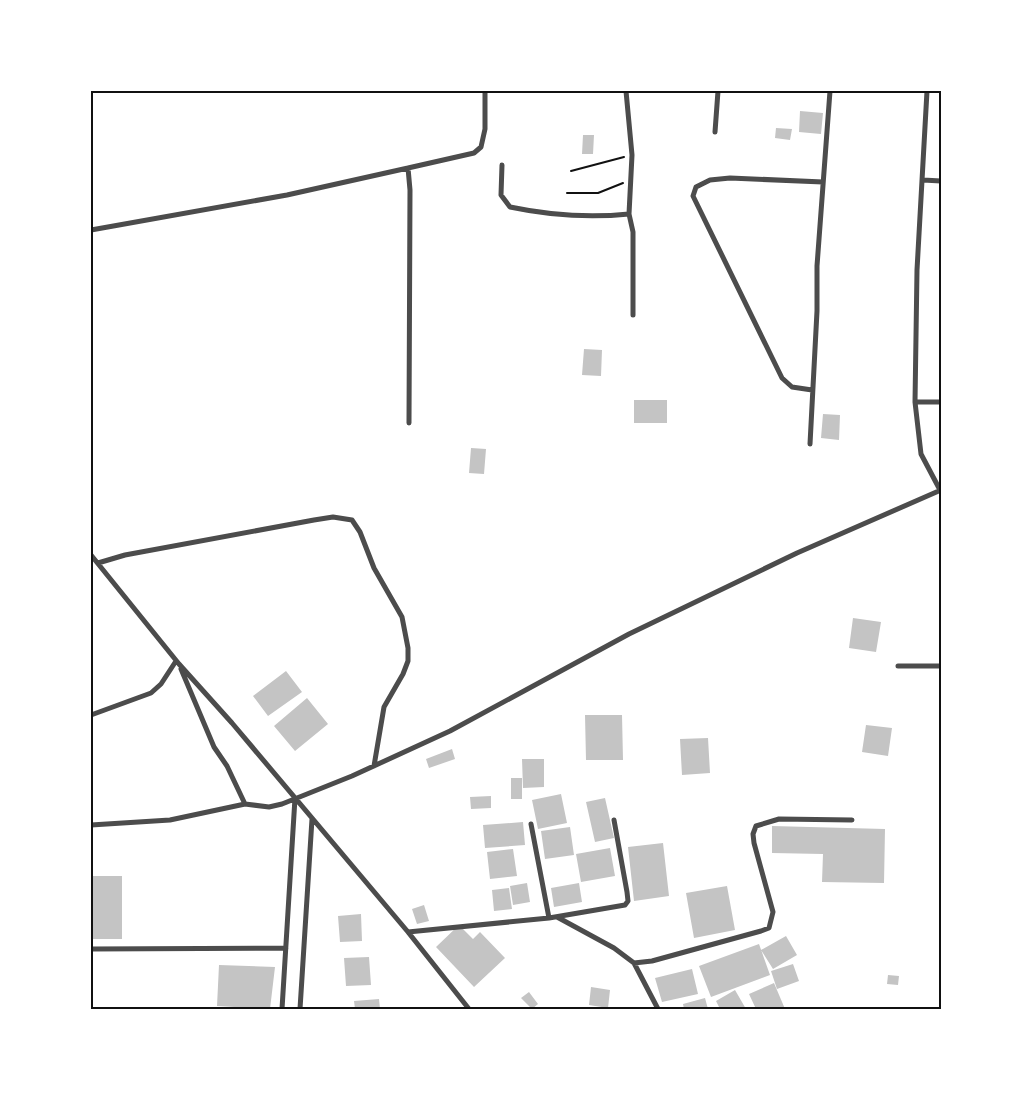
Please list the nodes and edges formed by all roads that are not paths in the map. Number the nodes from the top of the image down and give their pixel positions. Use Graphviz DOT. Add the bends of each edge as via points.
graph roads {
  1 [pos="485,91"];
  2 [pos="626,91"];
  3 [pos="718,91"];
  4 [pos="830,91"];
  5 [pos="927,91"];
  6 [pos="716,132"];
  7 [pos="502,165"];
  8 [pos="408,168"];
  9 [pos="922,180"];
  10 [pos="941,181"];
  11 [pos="824,182"];
  12 [pos="629,214"];
  13 [pos="91,230"];
  14 [pos="633,315"];
  15 [pos="812,390"];
  16 [pos="915,402"];
  17 [pos="941,402"];
  18 [pos="409,422"];
  19 [pos="810,444"];
  20 [pos="940,490"];
  21 [pos="91,555"];
  22 [pos="98,563"];
  23 [pos="177,663"];
  24 [pos="898,666"];
  25 [pos="941,666"];
  26 [pos="91,715"];
  27 [pos="374,766"];
  28 [pos="295,798"];
  29 [pos="245,804"];
  30 [pos="312,819"];
  31 [pos="614,820"];
  32 [pos="852,820"];
  33 [pos="531,824"];
  34 [pos="91,825"];
  35 [pos="557,916"];
  36 [pos="549,918"];
  37 [pos="408,932"];
  38 [pos="286,948"];
  39 [pos="91,949"];
  40 [pos="634,962"];
  41 [pos="282,1009"];
  42 [pos="300,1009"];
  43 [pos="469,1009"];
  44 [pos="658,1009"];
  1 -- 8 [label="street" via="485,129 481,147 474,153"];
  2 -- 12 [label="street" via="632,155"];
  3 -- 6 [label="street"];
  4 -- 11 [label="street"];
  5 -- 9 [label="street"];
  7 -- 12 [label="street" via="501,195 510,207 570,214"];
  8 -- 13 [label="street" via="288,195"];
  8 -- 18 [label="street"];
  9 -- 10 [label="street"];
  9 -- 16 [label="street"];
  11 -- 15 [label="street"];
  11 -- 15 [label="street" via="710,180 696,187 693,196 782,378 792,387"];
  12 -- 14 [label="street" via="633,232"];
  15 -- 19 [label="street"];
  16 -- 17 [label="street"];
  16 -- 20 [label="street" via="921,454"];
  20 -- 27 [label="street" via="749,576 586,656 459,726"];
  21 -- 22 [label="street"];
  22 -- 23 [label="street"];
  22 -- 27 [label="street" via="125,555 314,520 352,520 402,617 408,648 403,674 384,707"];
  23 -- 26 [label="street" via="155,690"];
  23 -- 28 [label="street"];
  23 -- 29 [label="street" via="214,747 228,766"];
  24 -- 25 [label="street"];
  27 -- 28 [label="street"];
  28 -- 29 [label="street" via="269,807"];
  28 -- 30 [label="street"];
  28 -- 38 [label="street"];
  29 -- 34 [label="street" via="170,820"];
  30 -- 37 [label="street"];
  30 -- 42 [label="street"];
  31 -- 35 [label="street" via="628,901 613,908"];
  32 -- 40 [label="street" via="778,819 756,826 754,844 773,912 769,928 652,961"];
  33 -- 36 [label="street"];
  35 -- 36 [label="street"];
  35 -- 40 [label="street"];
  36 -- 37 [label="street"];
  37 -- 43 [label="street"];
  38 -- 39 [label="street"];
  38 -- 41 [label="street"];
  40 -- 44 [label="street"];
}
